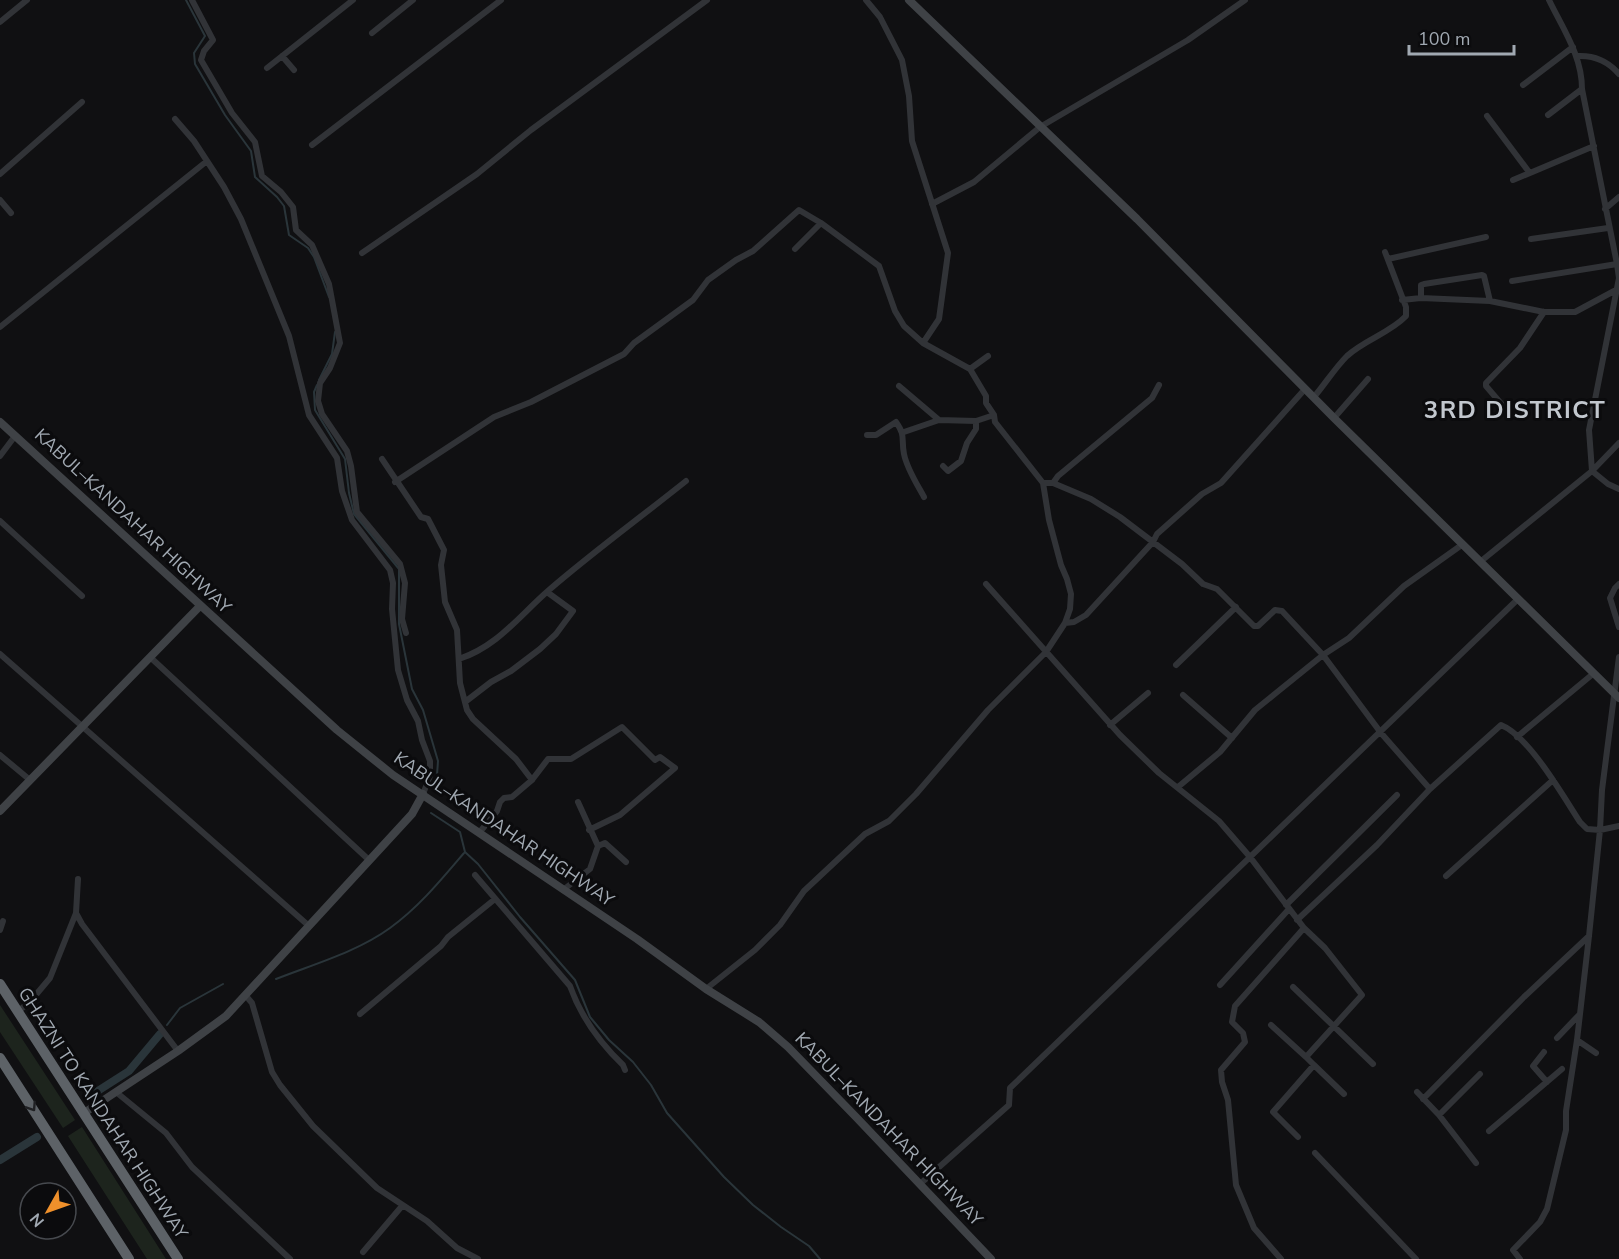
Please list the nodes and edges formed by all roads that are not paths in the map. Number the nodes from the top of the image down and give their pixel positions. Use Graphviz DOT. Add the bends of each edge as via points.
graph roads {
  1 [pos="27,0"];
  2 [pos="192,0"];
  3 [pos="340,0"];
  4 [pos="353,0"];
  5 [pos="413,0"];
  6 [pos="501,0"];
  7 [pos="707,0"];
  8 [pos="866,0"];
  9 [pos="909,0"];
  10 [pos="1245,0"];
  11 [pos="1549,0"];
  12 [pos="344,7"];
  13 [pos="0,22"];
  14 [pos="372,33"];
  15 [pos="1573,47"];
  16 [pos="282,56"];
  17 [pos="1577,56"];
  18 [pos="267,68"];
  19 [pos="294,70"];
  20 [pos="1619,74"];
  21 [pos="1524,85"];
  22 [pos="1582,89"];
  23 [pos="82,102"];
  24 [pos="1548,115"];
  25 [pos="1487,116"];
  26 [pos="175,119"];
  27 [pos="1040,128"];
  28 [pos="312,145"];
  29 [pos="1594,146"];
  30 [pos="207,161"];
  31 [pos="1529,172"];
  32 [pos="0,174"];
  33 [pos="1513,180"];
  34 [pos="0,200"];
  35 [pos="1618,201"];
  36 [pos="932,204"];
  37 [pos="1605,209"];
  38 [pos="11,213"];
  39 [pos="821,223"];
  40 [pos="1608,228"];
  41 [pos="1486,237"];
  42 [pos="1531,239"];
  43 [pos="795,249"];
  44 [pos="362,253"];
  45 [pos="1617,264"];
  46 [pos="1619,278"];
  47 [pos="1512,281"];
  48 [pos="1616,290"];
  49 [pos="1421,298"];
  50 [pos="1402,300"];
  51 [pos="1490,301"];
  52 [pos="1544,312"];
  53 [pos="0,327"];
  54 [pos="923,343"];
  55 [pos="988,356"];
  56 [pos="970,369"];
  57 [pos="1368,379"];
  58 [pos="1159,385"];
  59 [pos="898,386"];
  60 [pos="1305,389"];
  61 [pos="1314,397"];
  62 [pos="1504,407"];
  63 [pos="994,415"];
  64 [pos="1334,418"];
  65 [pos="939,420"];
  66 [pos="976,421"];
  67 [pos="0,422"];
  68 [pos="904,432"];
  69 [pos="15,435"];
  70 [pos="867,435"];
  71 [pos="1619,443"];
  72 [pos="0,456"];
  73 [pos="382,459"];
  74 [pos="943,466"];
  75 [pos="1592,471"];
  76 [pos="686,481"];
  77 [pos="395,482"];
  78 [pos="1043,483"];
  79 [pos="1053,483"];
  80 [pos="1619,489"];
  81 [pos="924,498"];
  82 [pos="354,514"];
  83 [pos="0,521"];
  84 [pos="1153,542"];
  85 [pos="1463,544"];
  86 [pos="1480,562"];
  87 [pos="400,566"];
  88 [pos="390,574"];
  89 [pos="986,584"];
  90 [pos="1619,584"];
  91 [pos="547,592"];
  92 [pos="82,596"];
  93 [pos="1518,599"];
  94 [pos="200,606"];
  95 [pos="1236,607"];
  96 [pos="1065,623"];
  97 [pos="1619,627"];
  98 [pos="406,633"];
  99 [pos="1046,652"];
  100 [pos="0,654"];
  101 [pos="1323,655"];
  102 [pos="150,657"];
  103 [pos="1619,657"];
  104 [pos="459,659"];
  105 [pos="1176,665"];
  106 [pos="1594,673"];
  107 [pos="1148,693"];
  108 [pos="1183,695"];
  109 [pos="1617,696"];
  110 [pos="465,702"];
  111 [pos="1110,725"];
  112 [pos="82,727"];
  113 [pos="1381,733"];
  114 [pos="1517,737"];
  115 [pos="1232,738"];
  116 [pos="0,755"];
  117 [pos="30,780"];
  118 [pos="532,780"];
  119 [pos="1553,780"];
  120 [pos="1178,787"];
  121 [pos="1430,789"];
  122 [pos="423,794"];
  123 [pos="1397,795"];
  124 [pos="578,802"];
  125 [pos="0,811"];
  126 [pos="1619,826"];
  127 [pos="589,830"];
  128 [pos="1600,830"];
  129 [pos="479,833"];
  130 [pos="598,846"];
  131 [pos="1250,857"];
  132 [pos="369,860"];
  133 [pos="626,862"];
  134 [pos="475,875"];
  135 [pos="1446,876"];
  136 [pos="78,879"];
  137 [pos="563,890"];
  138 [pos="495,899"];
  139 [pos="1288,907"];
  140 [pos="76,913"];
  141 [pos="1297,920"];
  142 [pos="3,921"];
  143 [pos="309,926"];
  144 [pos="1304,928"];
  145 [pos="0,930"];
  146 [pos="1589,936"];
  147 [pos="0,984"];
  148 [pos="1220,985"];
  149 [pos="1293,987"];
  150 [pos="706,989"];
  151 [pos="246,996"];
  152 [pos="18,1011"];
  153 [pos="360,1014"];
  154 [pos="1579,1015"];
  155 [pos="1271,1025"];
  156 [pos="1335,1026"];
  157 [pos="1557,1038"];
  158 [pos="1577,1040"];
  159 [pos="178,1051"];
  160 [pos="1544,1052"];
  161 [pos="1596,1053"];
  162 [pos="1306,1057"];
  163 [pos="0,1058"];
  164 [pos="1373,1064"];
  165 [pos="1314,1065"];
  166 [pos="1562,1069"];
  167 [pos="625,1070"];
  168 [pos="1480,1074"];
  169 [pos="1546,1082"];
  170 [pos="117,1092"];
  171 [pos="1417,1092"];
  172 [pos="1344,1094"];
  173 [pos="1423,1099"];
  174 [pos="84,1113"];
  175 [pos="1439,1114"];
  176 [pos="1489,1131"];
  177 [pos="1298,1137"];
  178 [pos="1315,1153"];
  179 [pos="1476,1163"];
  180 [pos="920,1184"];
  181 [pos="402,1206"];
  182 [pos="363,1252"];
  183 [pos="129,1259"];
  184 [pos="178,1259"];
  185 [pos="290,1259"];
  186 [pos="478,1259"];
  187 [pos="992,1259"];
  188 [pos="1281,1259"];
  189 [pos="1416,1259"];
  190 [pos="1520,1259"];
  1 -- 13 [label="street"];
  2 -- 82 [label="street" via="213,39 201,60 232,113 255,142 262,176 293,207 296,230 312,245 329,284 340,343 320,383 318,401 322,414 347,451"];
  3 -- 12 [label="street"];
  4 -- 12 [label="street"];
  5 -- 14 [label="street"];
  6 -- 28 [label="street"];
  7 -- 44 [label="street" via="477,174"];
  8 -- 36 [label="street" via="880,17 902,60 912,141"];
  9 -- 27 [label="main road"];
  10 -- 27 [label="street" via="1188,40"];
  11 -- 15 [label="street"];
  12 -- 16 [label="street"];
  15 -- 17 [label="street"];
  15 -- 21 [label="street"];
  16 -- 18 [label="street"];
  16 -- 19 [label="street"];
  17 -- 20 [label="street" via="1587,55 1610,63"];
  17 -- 22 [label="street"];
  22 -- 24 [label="street"];
  22 -- 29 [label="street"];
  23 -- 32 [label="street"];
  25 -- 31 [label="street"];
  26 -- 30 [label="street"];
  27 -- 36 [label="street" via="974,182"];
  27 -- 60 [label="main road" via="1137,219"];
  29 -- 31 [label="street"];
  29 -- 37 [label="street"];
  30 -- 53 [label="street"];
  30 -- 82 [label="street" via="241,219 285,325 309,415 337,458 342,491"];
  31 -- 33 [label="street"];
  34 -- 38 [label="street"];
  35 -- 37 [label="street"];
  36 -- 54 [label="street" via="948,253 939,319"];
  37 -- 40 [label="street"];
  39 -- 43 [label="street"];
  39 -- 54 [label="street" via="879,266 895,311 904,326"];
  39 -- 77 [label="street" via="796,210 753,251 708,280 693,300 624,354 494,417"];
  40 -- 42 [label="street"];
  40 -- 45 [label="street"];
  41 -- 50 [label="street" via="1387,256"];
  45 -- 46 [label="street"];
  45 -- 47 [label="street"];
  46 -- 48 [label="street"];
  48 -- 52 [label="street" via="1575,312"];
  48 -- 75 [label="street" via="1589,430"];
  49 -- 50 [label="street"];
  49 -- 51 [label="street"];
  49 -- 51 [label="street" via="1421,285 1482,275"];
  50 -- 61 [label="street" via="1406,316 1401,322 1348,356"];
  51 -- 52 [label="street"];
  52 -- 62 [label="street" via="1520,348 1486,383"];
  54 -- 56 [label="street"];
  55 -- 56 [label="street"];
  56 -- 63 [label="street"];
  57 -- 64 [label="street"];
  58 -- 79 [label="street" via="1152,398"];
  59 -- 65 [label="street"];
  60 -- 61 [label="main road"];
  60 -- 84 [label="street" via="1221,483 1202,494"];
  61 -- 64 [label="main road"];
  63 -- 66 [label="street"];
  63 -- 78 [label="street" via="995,422"];
  64 -- 85 [label="main road"];
  65 -- 66 [label="street"];
  65 -- 68 [label="street"];
  66 -- 74 [label="street" via="961,461 948,471"];
  67 -- 69 [label="main road, KABUL–KANDAHAR HIGHWAY"];
  68 -- 70 [label="street" via="896,422 876,435"];
  68 -- 81 [label="street" via="904,454"];
  69 -- 72 [label="street"];
  69 -- 94 [label="main road, KABUL–KANDAHAR HIGHWAY"];
  71 -- 75 [label="street"];
  73 -- 77 [label="street"];
  75 -- 80 [label="street"];
  75 -- 86 [label="street"];
  76 -- 91 [label="street"];
  77 -- 104 [label="street" via="421,516 428,519 444,550 441,565 445,602 458,630"];
  78 -- 79 [label="street"];
  78 -- 96 [label="street" via="1049,520 1071,594"];
  79 -- 84 [label="street" via="1091,499"];
  82 -- 87 [label="street"];
  82 -- 88 [label="street"];
  83 -- 92 [label="street"];
  84 -- 95 [label="street"];
  84 -- 96 [label="street" via="1086,615"];
  85 -- 86 [label="main road"];
  85 -- 101 [label="street" via="1404,586 1349,638"];
  86 -- 93 [label="main road"];
  87 -- 88 [label="street"];
  87 -- 98 [label="street" via="405,583 402,620"];
  88 -- 122 [label="street" via="398,670 430,761 430,776"];
  89 -- 99 [label="street"];
  90 -- 97 [label="street" via="1610,598"];
  91 -- 104 [label="street" via="501,636 477,653"];
  91 -- 110 [label="street" via="573,610 568,618 540,649"];
  93 -- 106 [label="main road"];
  93 -- 113 [label="street"];
  94 -- 102 [label="main road"];
  94 -- 122 [label="main road, KABUL–KANDAHAR HIGHWAY" via="337,730"];
  95 -- 101 [label="street" via="1256,627 1279,609"];
  95 -- 105 [label="street"];
  96 -- 99 [label="street"];
  99 -- 111 [label="street"];
  99 -- 150 [label="street" via="988,710 889,821 865,834 804,891 780,925 755,950"];
  100 -- 112 [label="street"];
  101 -- 113 [label="street"];
  101 -- 115 [label="street" via="1255,711"];
  102 -- 112 [label="main road"];
  102 -- 132 [label="street"];
  103 -- 109 [label="street"];
  104 -- 110 [label="street"];
  106 -- 109 [label="main road"];
  106 -- 114 [label="street"];
  107 -- 111 [label="street"];
  108 -- 115 [label="street"];
  109 -- 128 [label="street" via="1602,790"];
  110 -- 118 [label="street" via="473,719 516,759"];
  111 -- 120 [label="street"];
  112 -- 117 [label="main road"];
  112 -- 143 [label="street"];
  113 -- 121 [label="street"];
  113 -- 131 [label="street"];
  114 -- 119 [label="street"];
  114 -- 121 [label="street" via="1501,725"];
  115 -- 120 [label="street"];
  116 -- 117 [label="street"];
  117 -- 125 [label="main road"];
  118 -- 127 [label="street" via="548,759 571,759 622,727 654,760 660,757 675,768 620,815"];
  118 -- 129 [label="street" via="512,797 504,798"];
  119 -- 128 [label="street" via="1580,822 1587,829"];
  119 -- 135 [label="street"];
  120 -- 131 [label="street" via="1219,821"];
  121 -- 141 [label="street"];
  122 -- 129 [label="main road, KABUL–KANDAHAR HIGHWAY"];
  122 -- 132 [label="main road" via="412,814"];
  123 -- 139 [label="street"];
  124 -- 127 [label="street"];
  126 -- 128 [label="street"];
  127 -- 130 [label="street"];
  128 -- 146 [label="street"];
  129 -- 137 [label="main road, KABUL–KANDAHAR HIGHWAY"];
  130 -- 133 [label="street" via="605,843"];
  130 -- 137 [label="street" via="590,869"];
  131 -- 139 [label="street"];
  131 -- 180 [label="street" via="1010,1088 1009,1105"];
  132 -- 143 [label="main road"];
  134 -- 138 [label="street"];
  136 -- 140 [label="street"];
  137 -- 150 [label="main road, KABUL–KANDAHAR HIGHWAY"];
  138 -- 153 [label="street"];
  138 -- 167 [label="street" via="570,986 595,1036"];
  139 -- 141 [label="street"];
  139 -- 148 [label="street"];
  140 -- 152 [label="street" via="50,978"];
  140 -- 159 [label="street"];
  141 -- 144 [label="street"];
  142 -- 145 [label="street"];
  143 -- 151 [label="main road"];
  144 -- 156 [label="street" via="1362,995"];
  144 -- 188 [label="street" via="1235,1006 1232,1022 1243,1033 1245,1042 1221,1070 1228,1100 1236,1185 1254,1228"];
  146 -- 154 [label="street"];
  146 -- 173 [label="street"];
  147 -- 152 [label="highway, GHAZNI TO KANDAHAR HIGHWAY"];
  149 -- 156 [label="street"];
  150 -- 180 [label="main road, KABUL–KANDAHAR HIGHWAY" via="759,1022 788,1047"];
  151 -- 159 [label="main road"];
  151 -- 181 [label="street" via="280,1085 339,1153"];
  152 -- 174 [label="highway, GHAZNI TO KANDAHAR HIGHWAY"];
  154 -- 157 [label="street"];
  154 -- 158 [label="street"];
  155 -- 162 [label="street"];
  156 -- 162 [label="street"];
  156 -- 164 [label="street"];
  158 -- 161 [label="street"];
  158 -- 190 [label="street" via="1566,1130 1552,1196 1540,1222 1513,1250"];
  159 -- 170 [label="main road"];
  160 -- 169 [label="street" via="1533,1066"];
  162 -- 165 [label="street"];
  163 -- 183 [label="highway, one-way"];
  165 -- 172 [label="street"];
  165 -- 177 [label="street" via="1273,1112"];
  166 -- 169 [label="street"];
  168 -- 175 [label="street"];
  169 -- 176 [label="street"];
  170 -- 174 [label="main road"];
  170 -- 185 [label="street" via="166,1132 192,1167"];
  171 -- 173 [label="street"];
  173 -- 175 [label="street"];
  174 -- 184 [label="highway, GHAZNI TO KANDAHAR HIGHWAY"];
  175 -- 179 [label="street"];
  178 -- 189 [label="street"];
  180 -- 187 [label="main road, KABUL–KANDAHAR HIGHWAY"];
  181 -- 182 [label="street"];
  181 -- 186 [label="street"];
}
